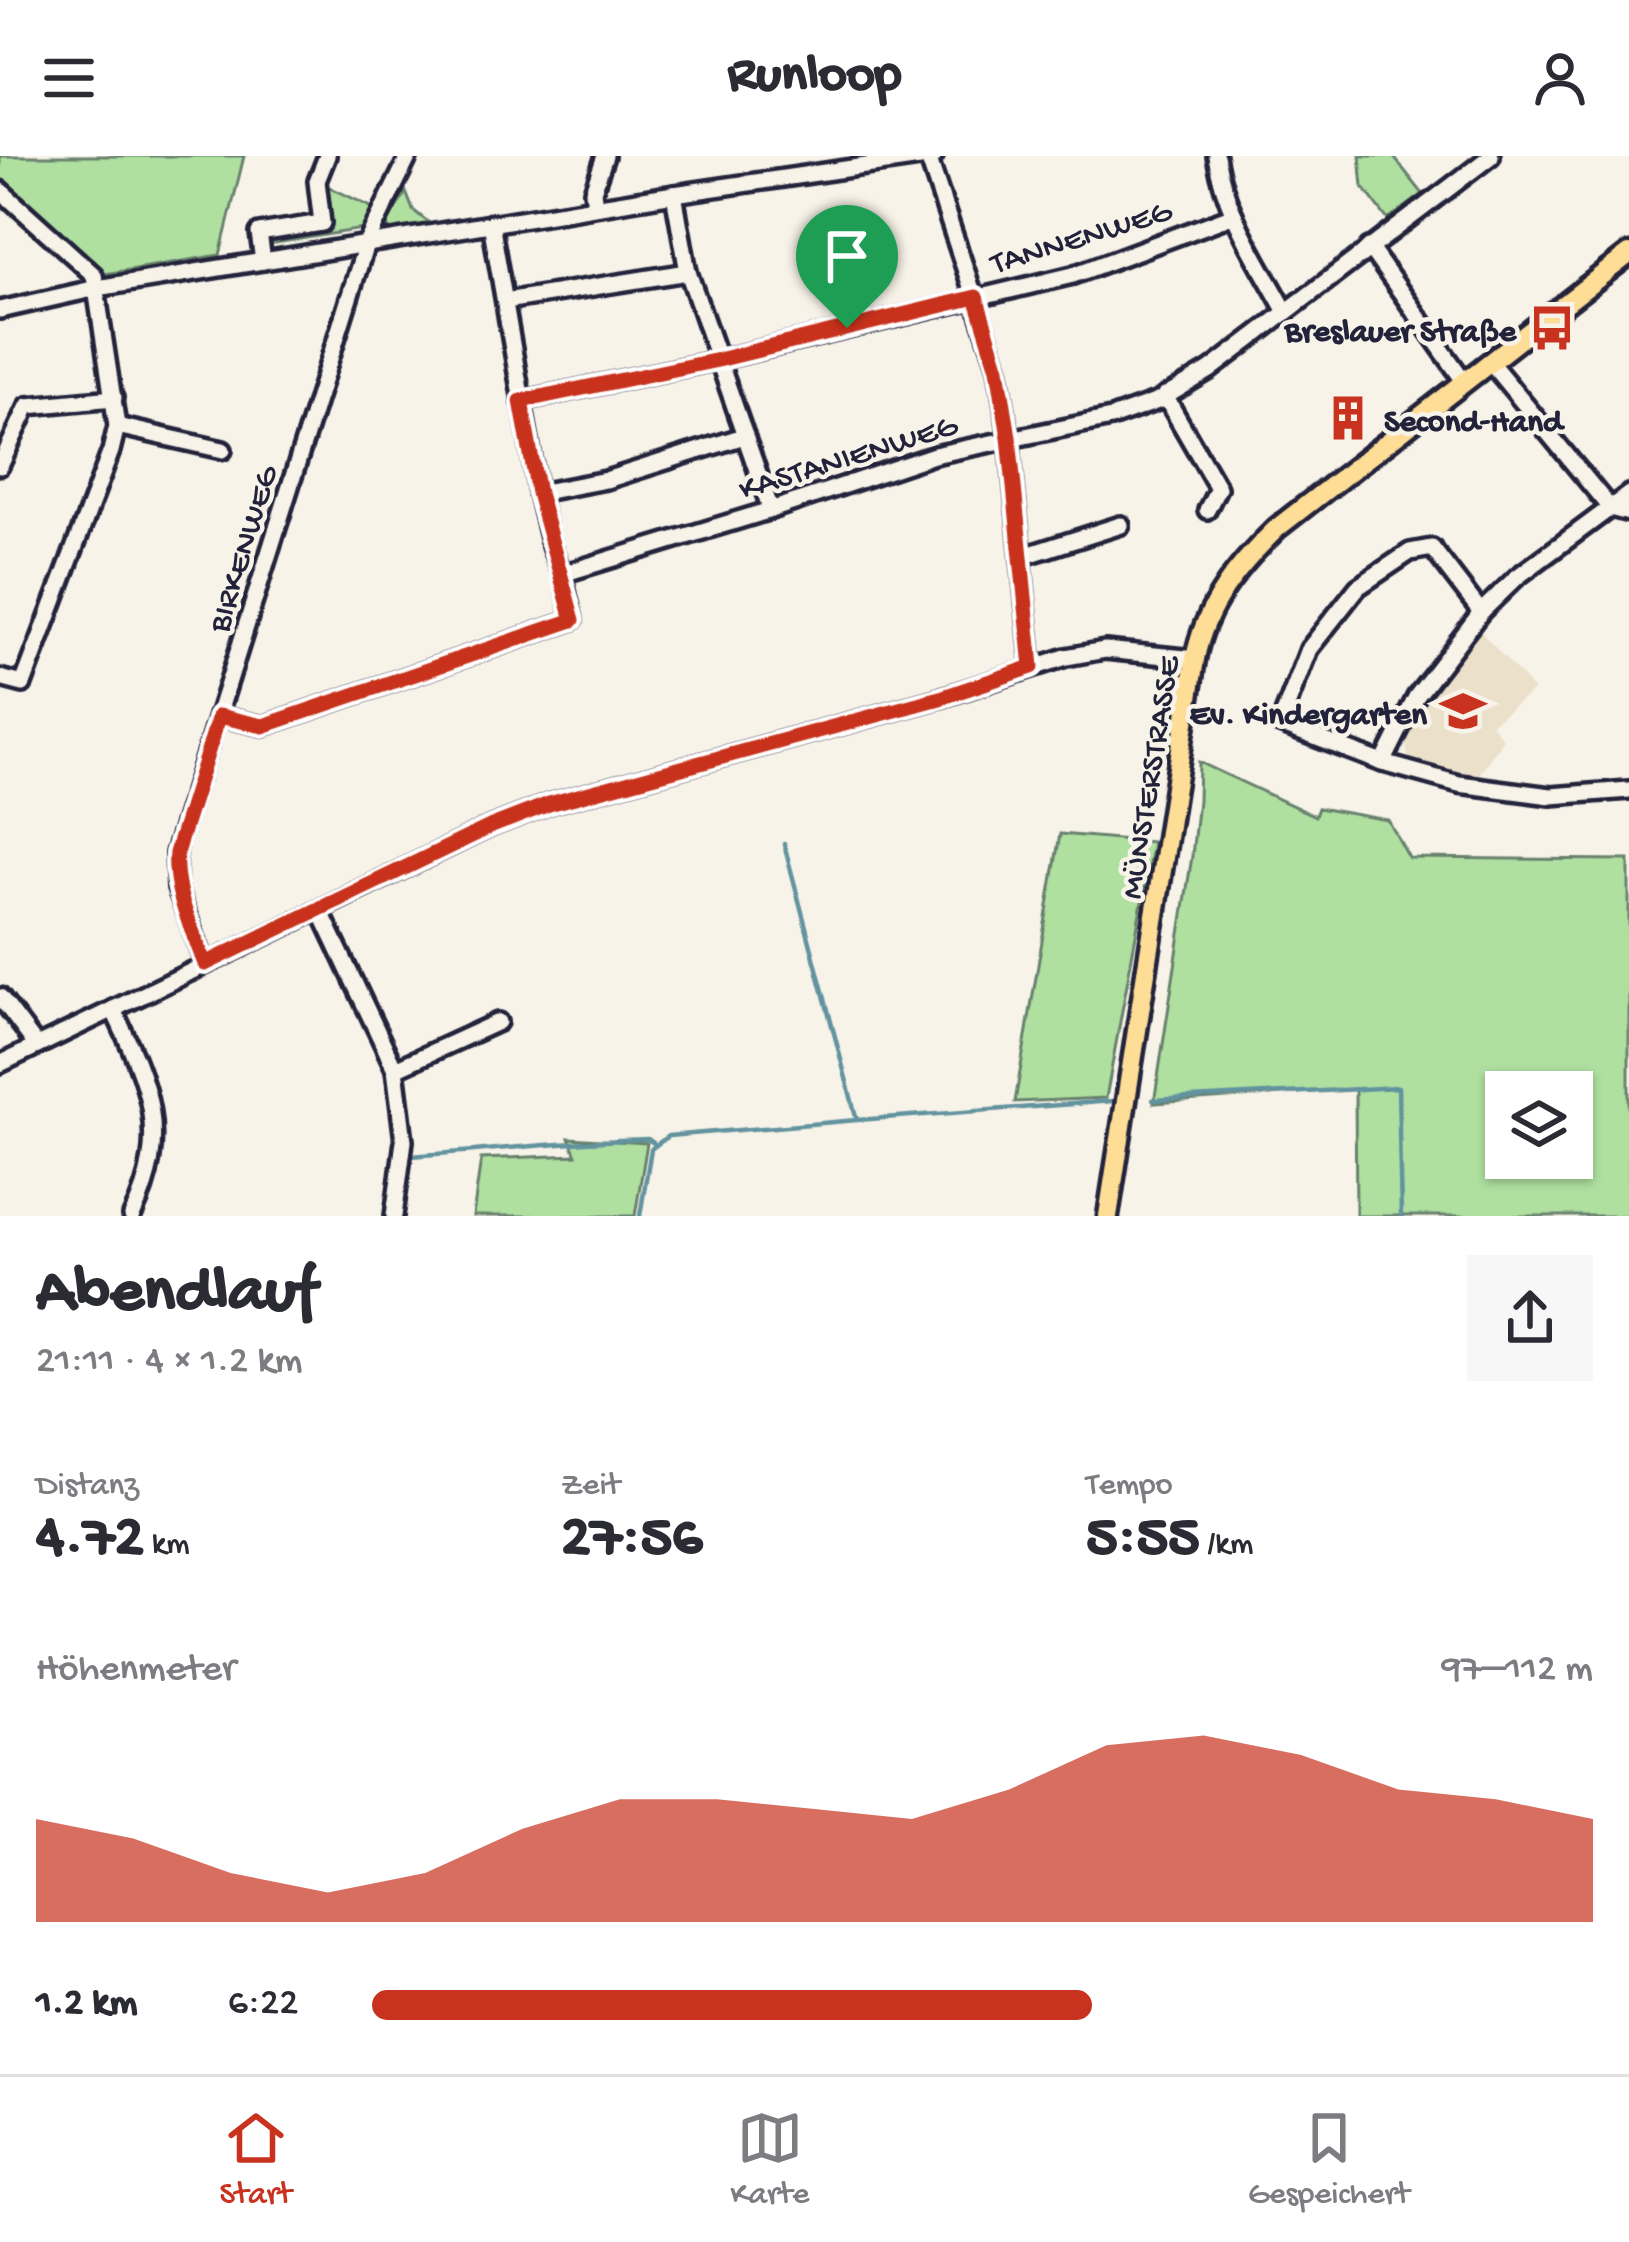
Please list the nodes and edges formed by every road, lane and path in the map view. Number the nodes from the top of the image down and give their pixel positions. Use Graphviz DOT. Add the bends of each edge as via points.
graph roads {
  1 [pos="327,156"];
  2 [pos="409,156"];
  3 [pos="605,156"];
  4 [pos="812,156"];
  5 [pos="931,156"];
  6 [pos="1216,156"];
  7 [pos="1492,156"];
  8 [pos="882,160"];
  9 [pos="808,175"];
  10 [pos="0,190"];
  11 [pos="674,194"];
  12 [pos="595,206"];
  13 [pos="1234,215"];
  14 [pos="491,223"];
  15 [pos="366,244"];
  16 [pos="1369,248"];
  17 [pos="1629,254"];
  18 [pos="263,261"];
  19 [pos="688,272"];
  20 [pos="97,288"];
  21 [pos="976,297"];
  22 [pos="505,301"];
  23 [pos="5,307"];
  24 [pos="1286,312"];
  25 [pos="718,360"];
  26 [pos="1490,362"];
  27 [pos="1464,381"];
  28 [pos="1165,397"];
  29 [pos="114,398"];
  30 [pos="521,401"];
  31 [pos="117,426"];
  32 [pos="744,436"];
  33 [pos="1009,437"];
  34 [pos="223,450"];
  35 [pos="0,466"];
  36 [pos="538,493"];
  37 [pos="1629,494"];
  38 [pos="1610,508"];
  39 [pos="770,510"];
  40 [pos="1207,510"];
  41 [pos="1629,513"];
  42 [pos="1121,525"];
  43 [pos="1021,557"];
  44 [pos="562,574"];
  45 [pos="1481,612"];
  46 [pos="1195,659"];
  47 [pos="1032,667"];
  48 [pos="0,678"];
  49 [pos="219,716"];
  50 [pos="1383,763"];
  51 [pos="1629,790"];
  52 [pos="320,910"];
  53 [pos="205,964"];
  54 [pos="0,997"];
  55 [pos="113,1009"];
  56 [pos="498,1022"];
  57 [pos="37,1046"];
  58 [pos="0,1064"];
  59 [pos="395,1069"];
  60 [pos="134,1215"];
  61 [pos="394,1216"];
  62 [pos="1108,1216"];
  1 -- 18 [label="street" via="317,182 322,223 260,233"];
  2 -- 15 [label="street, BIRKENWEG"];
  3 -- 12 [label="street"];
  4 -- 9 [label="street"];
  5 -- 8 [label="street"];
  5 -- 21 [label="street"];
  6 -- 13 [label="street"];
  7 -- 16 [label="street, KASTANIENWEG"];
  8 -- 9 [label="street"];
  9 -- 11 [label="street"];
  10 -- 20 [label="street" via="94,274"];
  11 -- 12 [label="street"];
  11 -- 19 [label="street"];
  12 -- 14 [label="street"];
  13 -- 21 [label="street, TANNENWEG" via="1072,275"];
  13 -- 24 [label="street"];
  14 -- 15 [label="street"];
  14 -- 22 [label="street"];
  15 -- 18 [label="street"];
  15 -- 49 [label="street, BIRKENWEG"];
  16 -- 24 [label="street, KASTANIENWEG"];
  16 -- 27 [label="street"];
  17 -- 26 [label="main road, MÜNSTERSTRASSE"];
  18 -- 20 [label="street"];
  19 -- 22 [label="street"];
  19 -- 25 [label="street"];
  20 -- 23 [label="street"];
  20 -- 29 [label="street"];
  21 -- 25 [label="street, TANNENWEG"];
  21 -- 33 [label="street"];
  22 -- 30 [label="street"];
  24 -- 28 [label="street, KASTANIENWEG"];
  25 -- 30 [label="street, TANNENWEG"];
  25 -- 32 [label="street"];
  26 -- 27 [label="main road, MÜNSTERSTRASSE"];
  26 -- 38 [label="street"];
  27 -- 46 [label="main road, MÜNSTERSTRASSE" via="1259,545 1209,612"];
  28 -- 33 [label="street, KASTANIENWEG" via="1111,418"];
  28 -- 40 [label="street" via="1218,488"];
  29 -- 31 [label="street"];
  29 -- 35 [label="street" via="28,406"];
  30 -- 36 [label="street"];
  31 -- 34 [label="street"];
  31 -- 48 [label="street" via="23,684"];
  32 -- 36 [label="street"];
  32 -- 39 [label="street"];
  33 -- 39 [label="street, KASTANIENWEG"];
  33 -- 43 [label="street"];
  36 -- 44 [label="street"];
  37 -- 38 [label="street"];
  38 -- 41 [label="street"];
  38 -- 45 [label="street"];
  39 -- 44 [label="street, KASTANIENWEG"];
  42 -- 43 [label="street"];
  43 -- 47 [label="street"];
  44 -- 49 [label="street" via="573,620 263,726"];
  45 -- 50 [label="street" via="1416,697"];
  45 -- 50 [label="street" via="1432,548 1410,552 1358,587 1309,650 1280,724"];
  46 -- 47 [label="street" via="1105,650"];
  46 -- 62 [label="main road, MÜNSTERSTRASSE"];
  47 -- 52 [label="street" via="549,804"];
  49 -- 53 [label="street, BIRKENWEG" via="174,871"];
  50 -- 51 [label="street" via="1551,796"];
  52 -- 53 [label="street"];
  52 -- 59 [label="street"];
  53 -- 55 [label="street"];
  54 -- 57 [label="street"];
  55 -- 57 [label="street"];
  55 -- 60 [label="street" via="140,1067 154,1137"];
  56 -- 59 [label="street"];
  57 -- 58 [label="street"];
  59 -- 61 [label="street" via="404,1141"];
}
